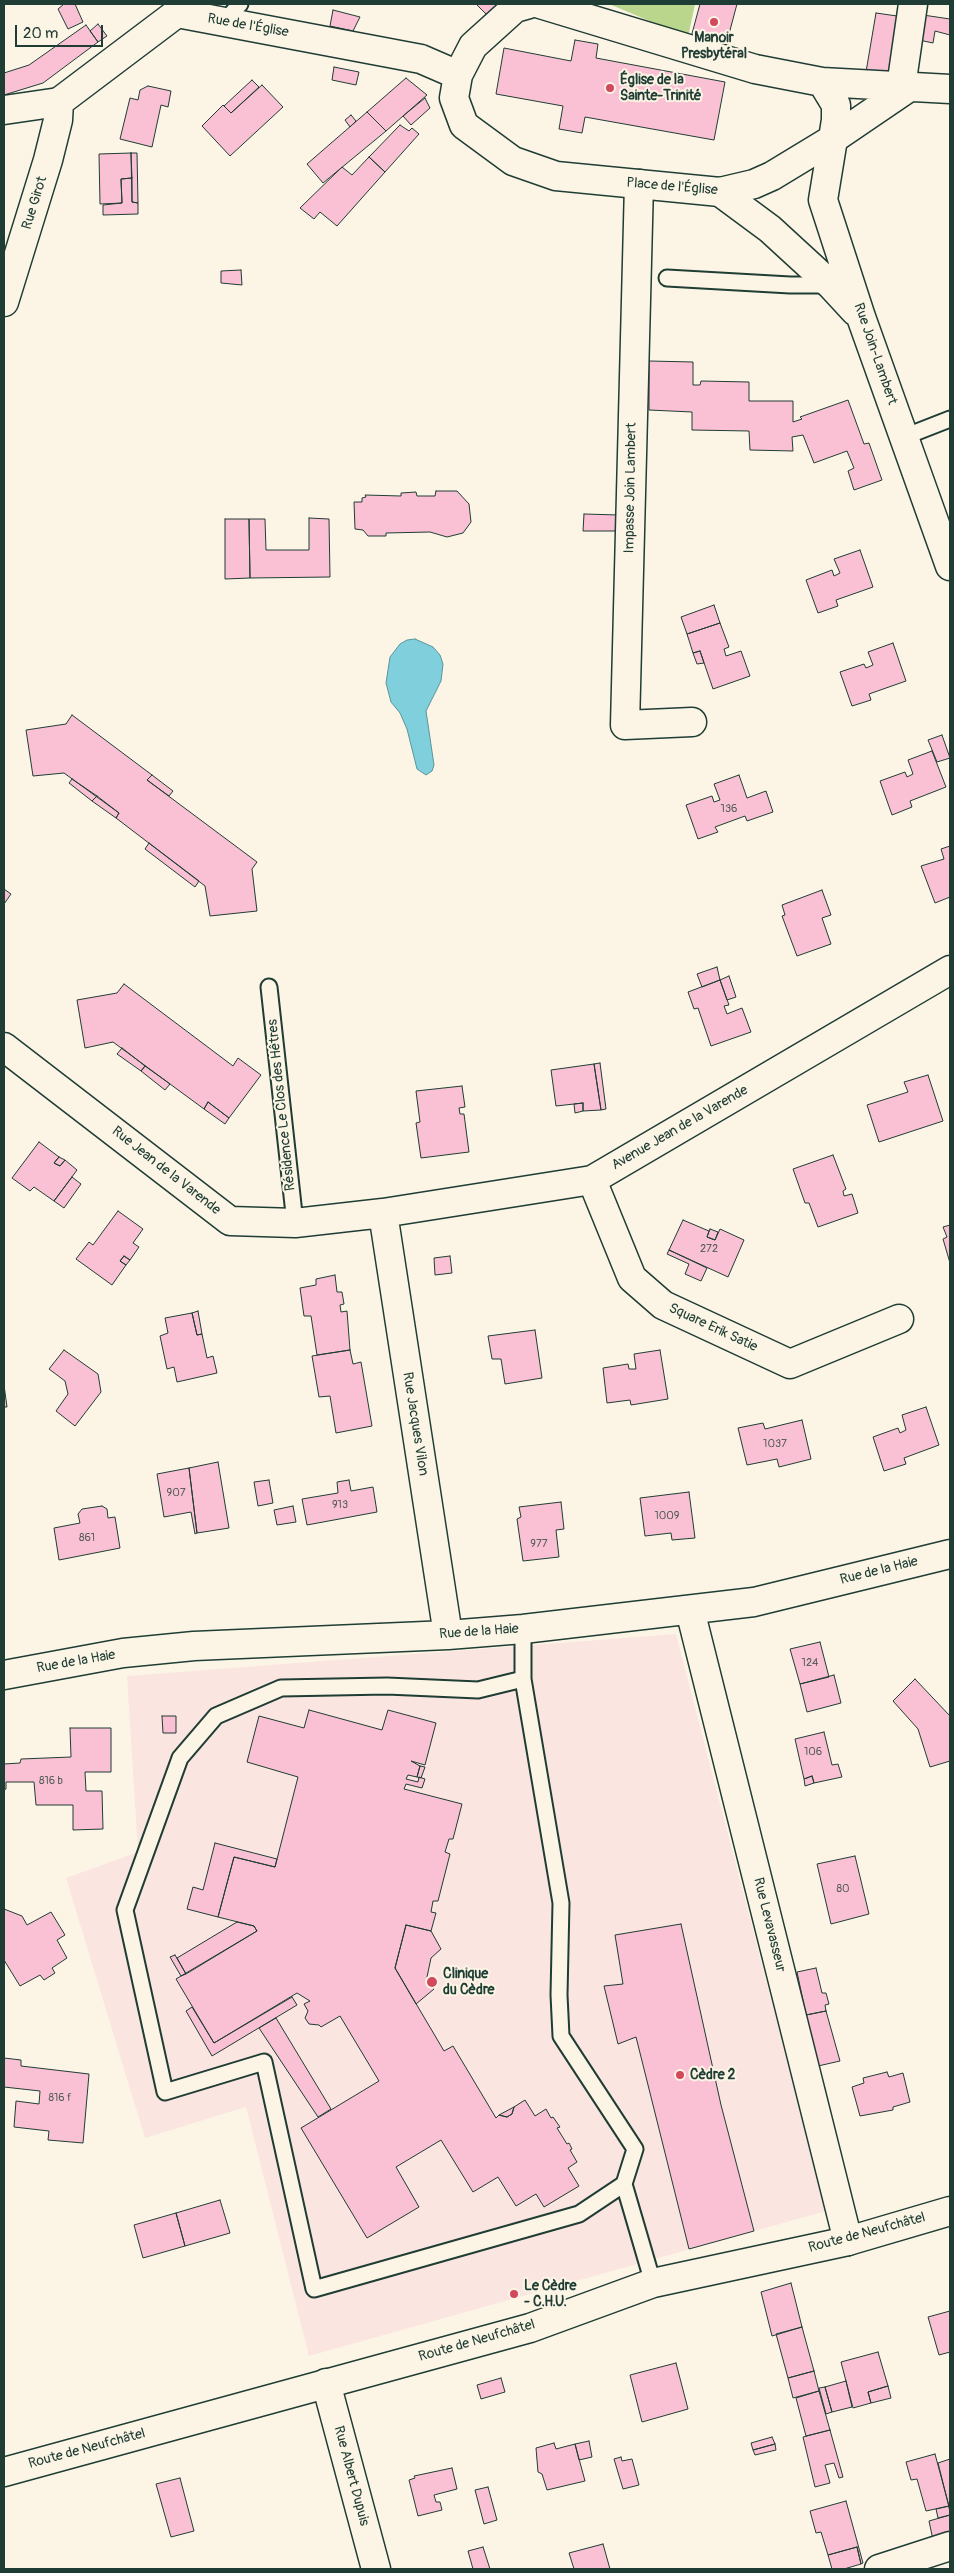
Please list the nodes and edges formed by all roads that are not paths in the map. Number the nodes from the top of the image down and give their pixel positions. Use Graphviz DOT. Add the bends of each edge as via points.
graph roads {
  1 [pos="529,4"];
  2 [pos="913,4"];
  3 [pos="552,5"];
  4 [pos="180,8"];
  5 [pos="232,13"];
  6 [pos="458,75"];
  7 [pos="822,82"];
  8 [pos="905,88"];
  9 [pos="950,90"];
  10 [pos="59,102"];
  11 [pos="4,110"];
  12 [pos="833,139"];
  13 [pos="639,184"];
  14 [pos="720,192"];
  15 [pos="667,278"];
  16 [pos="841,282"];
  17 [pos="4,302"];
  18 [pos="950,419"];
  19 [pos="904,437"];
  20 [pos="950,566"];
  21 [pos="692,722"];
  22 [pos="950,970"];
  23 [pos="269,987"];
  24 [pos="4,1047"];
  25 [pos="592,1180"];
  26 [pos="383,1213"];
  27 [pos="295,1223"];
  28 [pos="899,1318"];
  29 [pos="950,1554"];
  30 [pos="690,1610"];
  31 [pos="523,1629"];
  32 [pos="448,1635"];
  33 [pos="4,1675"];
  34 [pos="523,1679"];
  35 [pos="624,2184"];
  36 [pos="950,2211"];
  37 [pos="848,2241"];
  38 [pos="653,2283"];
  39 [pos="326,2383"];
  40 [pos="4,2472"];
  41 [pos="950,2546"];
  42 [pos="376,2569"];
  43 [pos="878,2569"];
  1 -- 6 [label="street, Place de l'Église" via="515,8 473,46"];
  2 -- 8 [label="street"];
  3 -- 7 [label="street" via="754,68"];
  4 -- 5 [label="street, Rue de l'Église"];
  4 -- 10 [label="street, Rue de l'Église"];
  5 -- 6 [label="street, Rue de l'Église" via="421,58"];
  6 -- 13 [label="street, Place de l'Église" via="454,98 464,125 513,161 556,176"];
  7 -- 8 [label="street"];
  7 -- 12 [label="street" via="836,105"];
  8 -- 9 [label="street"];
  8 -- 12 [label="street, Place de l'Église"];
  10 -- 11 [label="street, Rue de l'Église"];
  10 -- 17 [label="street, Rue Girot" via="48,160"];
  12 -- 14 [label="street, Place de l'Église" via="772,176"];
  12 -- 16 [label="street, Rue Join-Lambert" via="823,200"];
  13 -- 14 [label="street, Place de l'Église"];
  13 -- 21 [label="street, Impasse Join Lambert" via="625,725"];
  14 -- 16 [label="street"];
  15 -- 16 [label="lane" via="790,285"];
  16 -- 19 [label="street, Rue Join-Lambert" via="861,318"];
  18 -- 19 [label="lane"];
  19 -- 20 [label="street, Rue Join-Lambert"];
  22 -- 25 [label="street, Avenue Jean de la Varende"];
  23 -- 27 [label="lane, Résidence Le Clos des Hêtres"];
  24 -- 27 [label="street, Rue Jean de la Varende" via="230,1221"];
  25 -- 26 [label="street, Avenue Jean de la Varende"];
  25 -- 28 [label="street, Square Erik Satie" via="632,1278 663,1304 790,1364"];
  26 -- 27 [label="street, Rue Jean de la Varende"];
  26 -- 32 [label="street, Rue Jacques Vilon"];
  29 -- 30 [label="street, Rue de la Haie" via="754,1602"];
  30 -- 31 [label="street, Rue de la Haie"];
  30 -- 37 [label="street, Rue Levavasseur"];
  31 -- 32 [label="street, Rue de la Haie"];
  31 -- 34 [label="lane"];
  32 -- 33 [label="street, Rue de la Haie" via="194,1646 124,1653"];
  34 -- 35 [label="lane" via="561,1903 561,2036 636,2149"];
  34 -- 35 [label="lane" via="478,1690 387,1686 281,1688 216,1716 180,1758 125,1910 165,2092 264,2062 314,2289 579,2214"];
  35 -- 38 [label="lane"];
  36 -- 37 [label="street, Route de Neufchâtel"];
  37 -- 38 [label="street, Route de Neufchâtel"];
  38 -- 39 [label="street, Route de Neufchâtel" via="530,2328"];
  39 -- 40 [label="street, Route de Neufchâtel"];
  39 -- 42 [label="street, Rue Albert Dupuis"];
  41 -- 43 [label="street"];
}
